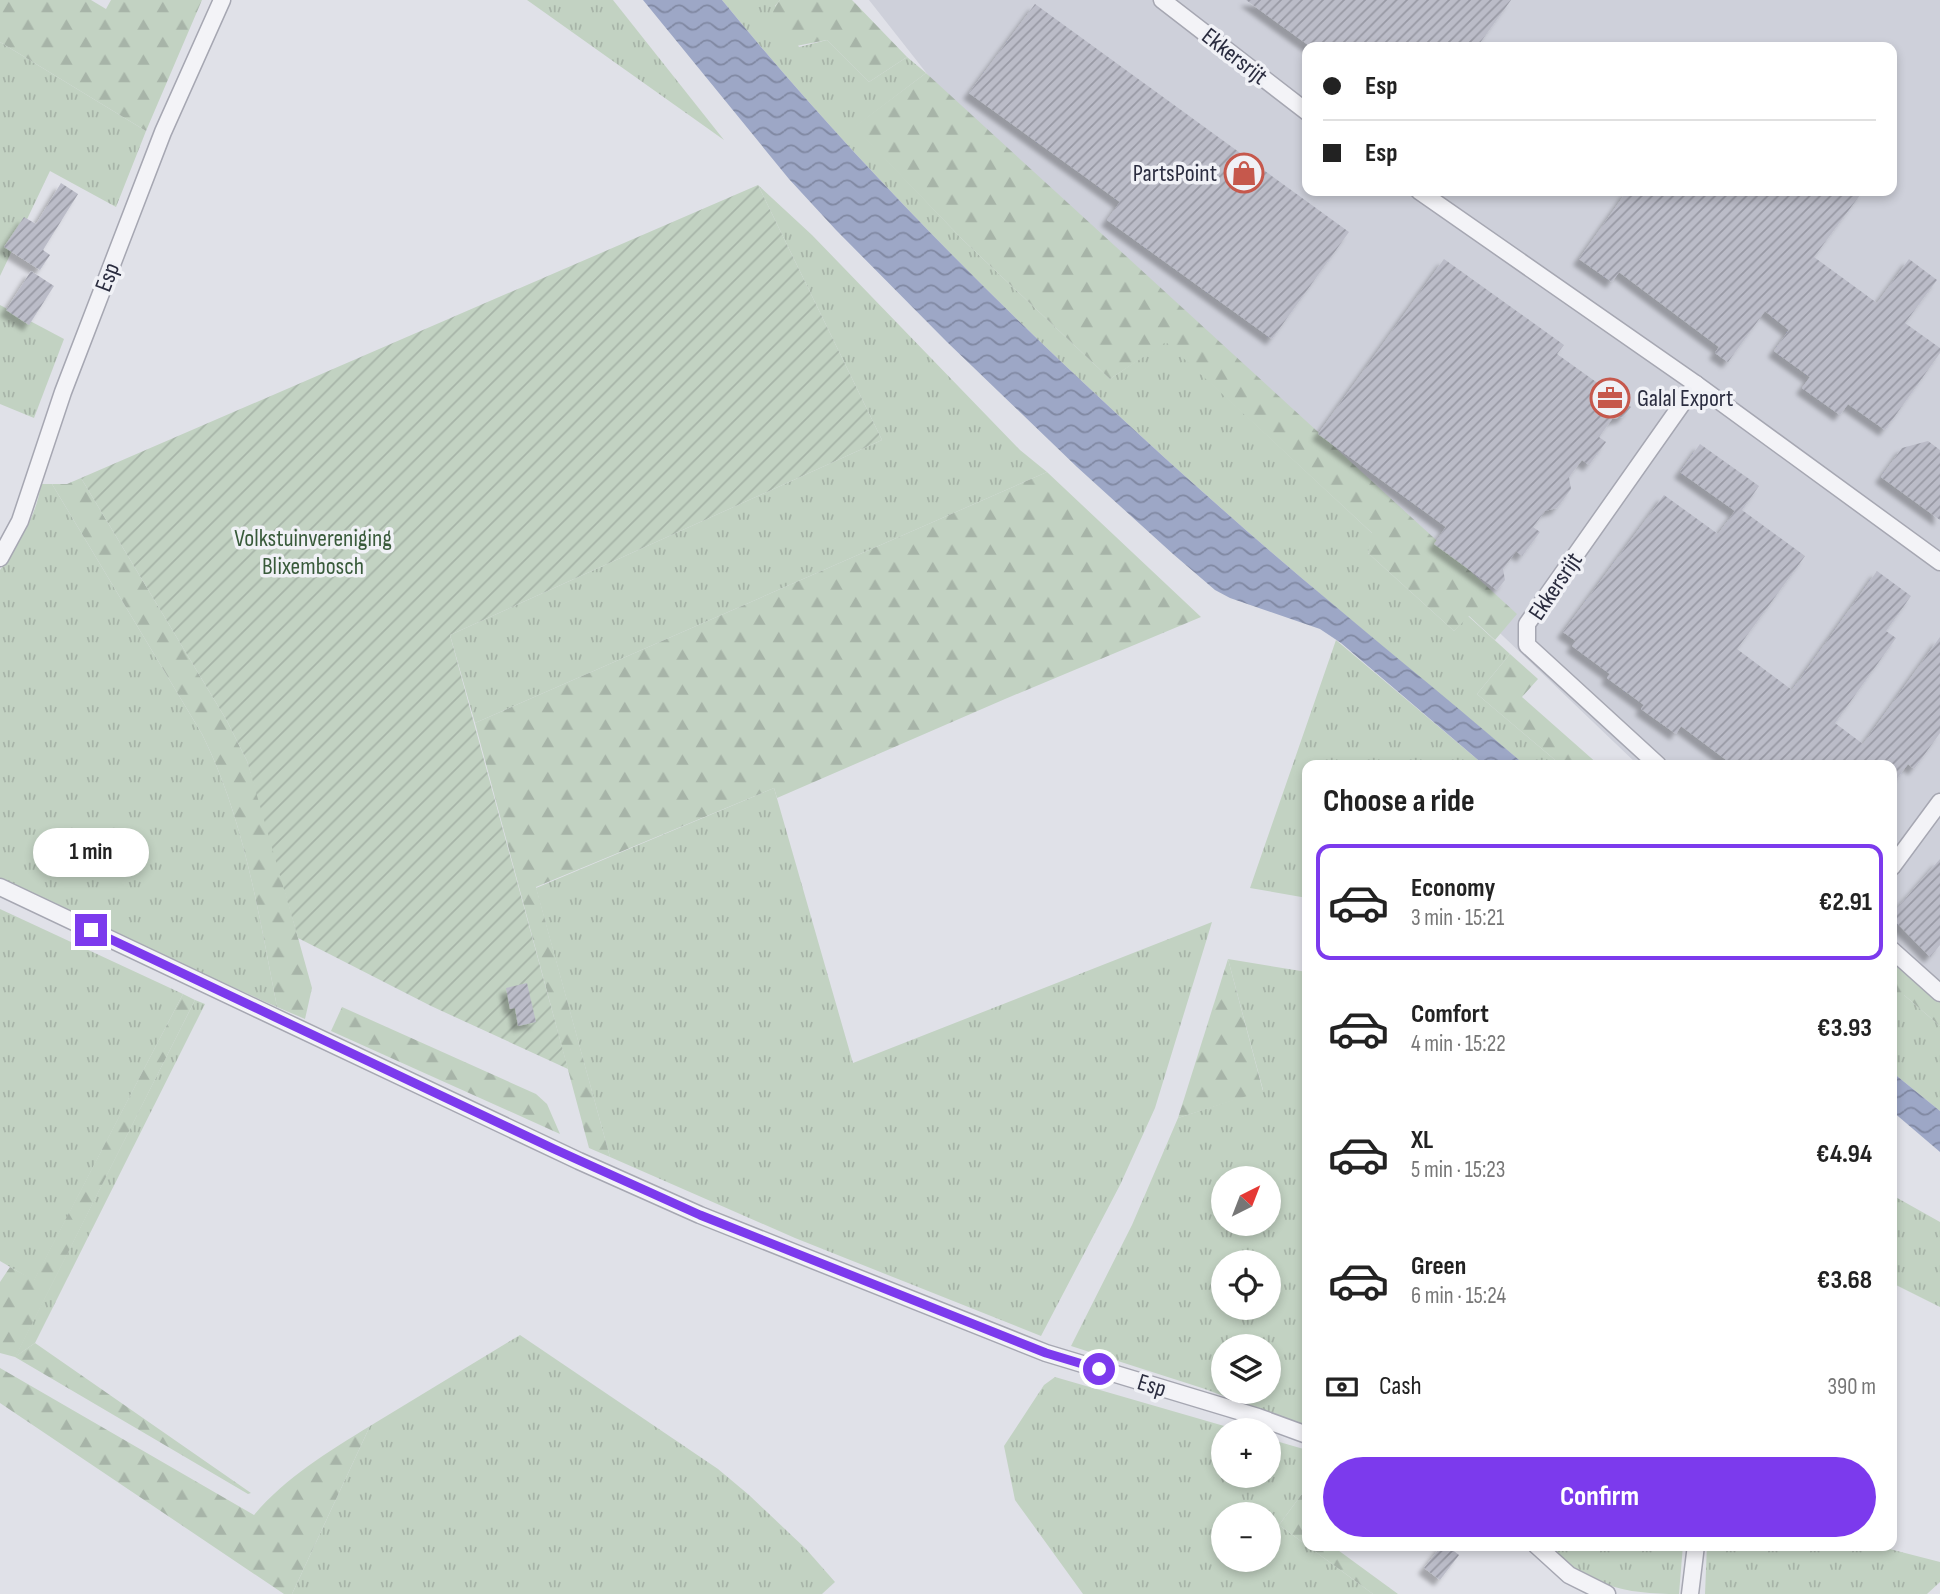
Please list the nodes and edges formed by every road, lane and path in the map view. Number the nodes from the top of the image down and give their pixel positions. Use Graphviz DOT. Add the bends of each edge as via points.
graph roads {
  1 [pos="222,0"];
  2 [pos="1162,0"];
  3 [pos="1302,107"];
  4 [pos="1426,196"];
  5 [pos="1696,384"];
  6 [pos="0,558"];
  7 [pos="1940,562"];
  8 [pos="1653,760"];
  9 [pos="1940,802"];
  10 [pos="1897,859"];
  11 [pos="0,887"];
  12 [pos="1897,954"];
  13 [pos="1940,993"];
  14 [pos="1302,1433"];
  15 [pos="1543,1551"];
  16 [pos="1695,1551"];
  17 [pos="1608,1594"];
  18 [pos="1690,1594"];
  1 -- 6 [label="street, Esp" via="163,132 63,391 20,521"];
  2 -- 3 [label="street, Ekkersrijt"];
  4 -- 5 [label="street"];
  5 -- 7 [label="street"];
  5 -- 8 [label="street, Ekkersrijt" via="1527,624 1527,645"];
  9 -- 10 [label="street"];
  11 -- 14 [label="street, Esp" via="700,1215 1046,1353"];
  12 -- 13 [label="street"];
  15 -- 17 [label="street" via="1569,1575"];
  16 -- 18 [label="street"];
}
